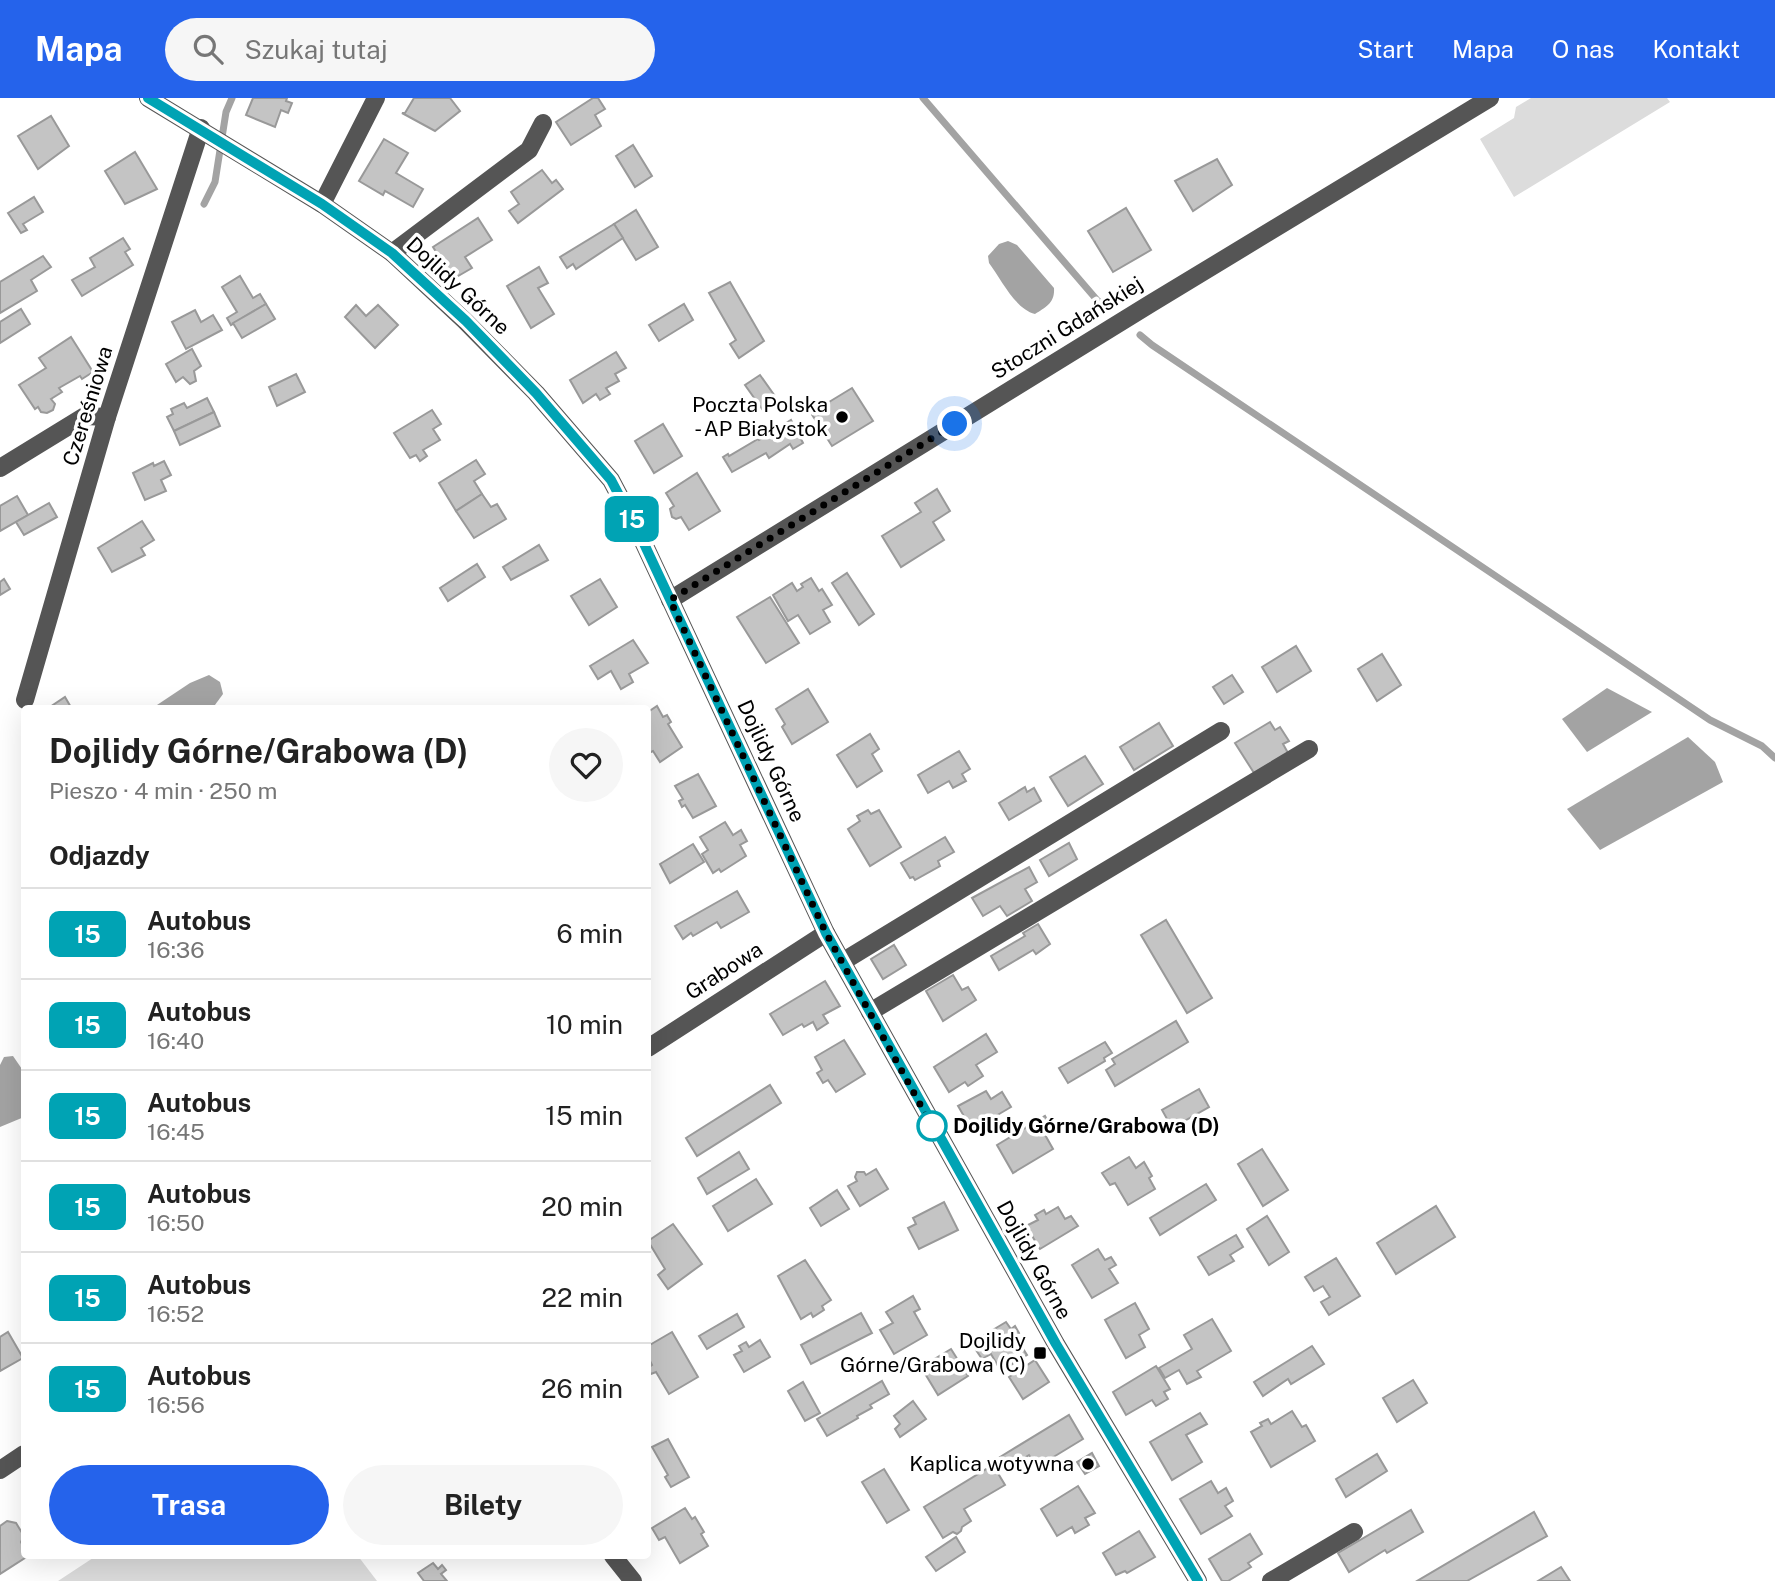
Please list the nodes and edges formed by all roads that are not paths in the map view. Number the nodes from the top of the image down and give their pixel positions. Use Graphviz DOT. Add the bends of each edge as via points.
graph roads {
  1 [pos="148,98"];
  2 [pos="376,98"];
  3 [pos="1490,98"];
  4 [pos="543,123"];
  5 [pos="201,128"];
  6 [pos="322,204"];
  7 [pos="392,253"];
  8 [pos="107,417"];
  9 [pos="0,468"];
  10 [pos="670,600"];
  11 [pos="25,700"];
  12 [pos="1221,731"];
  13 [pos="1309,749"];
  14 [pos="826,933"];
  15 [pos="842,962"];
  16 [pos="870,1012"];
  17 [pos="651,1046"];
  18 [pos="21,1456"];
  19 [pos="0,1470"];
  20 [pos="1354,1532"];
  21 [pos="615,1559"];
  22 [pos="633,1581"];
  23 [pos="1198,1581"];
  24 [pos="1271,1581"];
  1 -- 5 [label="street, Dojlidy Górne"];
  2 -- 6 [label="street"];
  3 -- 10 [label="street, Stoczni Gdańskiej"];
  4 -- 7 [label="street" via="529,150"];
  5 -- 6 [label="street, Dojlidy Górne"];
  5 -- 8 [label="street, Czereśniowa"];
  6 -- 7 [label="street, Dojlidy Górne"];
  7 -- 10 [label="street, Dojlidy Górne" via="536,393 611,480"];
  8 -- 9 [label="street" via="85,416"];
  8 -- 11 [label="street, Czereśniowa"];
  10 -- 14 [label="street, Dojlidy Górne"];
  12 -- 15 [label="street"];
  13 -- 16 [label="street"];
  14 -- 15 [label="street, Dojlidy Górne"];
  14 -- 17 [label="street, Grabowa"];
  15 -- 16 [label="street, Dojlidy Górne"];
  16 -- 23 [label="street, Dojlidy Górne" via="1056,1344"];
  18 -- 19 [label="street"];
  20 -- 24 [label="street"];
  21 -- 22 [label="street"];
}
